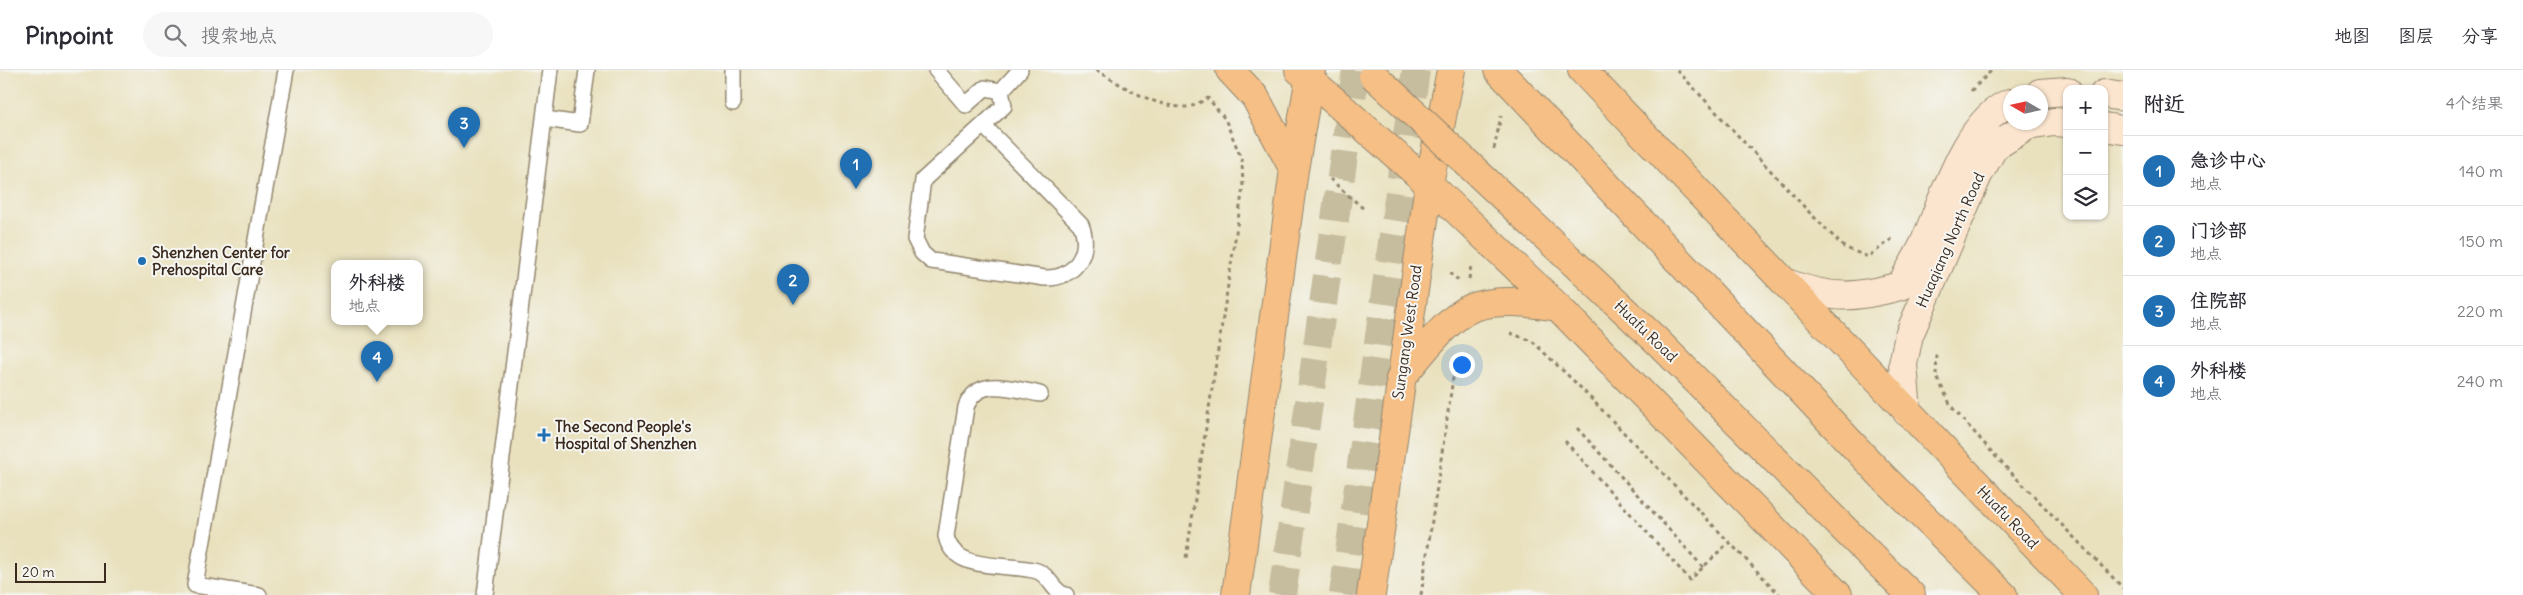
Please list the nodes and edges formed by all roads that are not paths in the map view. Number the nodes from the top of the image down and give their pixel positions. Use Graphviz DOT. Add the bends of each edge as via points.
graph roads {
  1 [pos="286,70"];
  2 [pos="550,70"];
  3 [pos="587,70"];
  4 [pos="733,70"];
  5 [pos="936,70"];
  6 [pos="1020,70"];
  7 [pos="1230,70"];
  8 [pos="1451,70"];
  9 [pos="1498,70"];
  10 [pos="1582,70"];
  11 [pos="1371,72"];
  12 [pos="1307,73"];
  13 [pos="1001,91"];
  14 [pos="2063,91"];
  15 [pos="2048,92"];
  16 [pos="2108,95"];
  17 [pos="2123,97"];
  18 [pos="733,103"];
  19 [pos="2003,108"];
  20 [pos="545,119"];
  21 [pos="2063,123"];
  22 [pos="984,126"];
  23 [pos="2108,128"];
  24 [pos="2123,130"];
  25 [pos="1294,170"];
  26 [pos="1429,184"];
  27 [pos="1789,284"];
  28 [pos="1558,307"];
  29 [pos="1400,379"];
  30 [pos="1040,394"];
  31 [pos="1907,412"];
  32 [pos="259,595"];
  33 [pos="484,595"];
  34 [pos="1061,595"];
  35 [pos="1236,595"];
  36 [pos="1371,595"];
  37 [pos="1838,595"];
  38 [pos="1911,595"];
  39 [pos="2002,595"];
  40 [pos="2083,595"];
  1 -- 32 [label="lane" via="195,585"];
  2 -- 20 [label="lane"];
  3 -- 20 [label="lane" via="580,124"];
  4 -- 18 [label="lane"];
  5 -- 13 [label="lane" via="966,105 986,88"];
  6 -- 13 [label="lane"];
  7 -- 25 [label="main road" via="1255,97"];
  8 -- 26 [label="main road, Sungang West Road"];
  9 -- 39 [label="main road" via="1885,479"];
  10 -- 27 [label="main road, Huafu Road"];
  11 -- 38 [label="main road, Huafu Road, bridge" via="1656,340"];
  12 -- 25 [label="main road"];
  12 -- 26 [label="main road"];
  13 -- 22 [label="lane" via="1004,106"];
  14 -- 15 [label="main road"];
  16 -- 17 [label="main road"];
  19 -- 27 [label="main road, Huaqiang North Road" via="1984,120 1967,145 1922,248 1900,286 1865,295 1841,296 1816,294"];
  20 -- 33 [label="lane"];
  21 -- 31 [label="main road, Huaqiang North Road" via="2027,126 1994,147 1978,175 1909,335 1903,364"];
  22 -- 22 [label="lane" via="923,180 914,234 917,246 925,257 934,261 1045,278 1064,274 1074,268 1082,255 1085,240 1081,225"];
  23 -- 24 [label="main road"];
  25 -- 35 [label="main road"];
  26 -- 28 [label="main road"];
  26 -- 29 [label="main road, Sungang West Road"];
  27 -- 31 [label="main road, Huafu Road"];
  28 -- 29 [label="main road" via="1506,302 1473,307 1452,321"];
  28 -- 37 [label="main road"];
  29 -- 36 [label="main road, Sungang West Road"];
  30 -- 34 [label="lane" via="992,386 971,396 966,407 946,536 950,548 963,559 1040,571"];
  31 -- 40 [label="main road, Huafu Road"];
}
